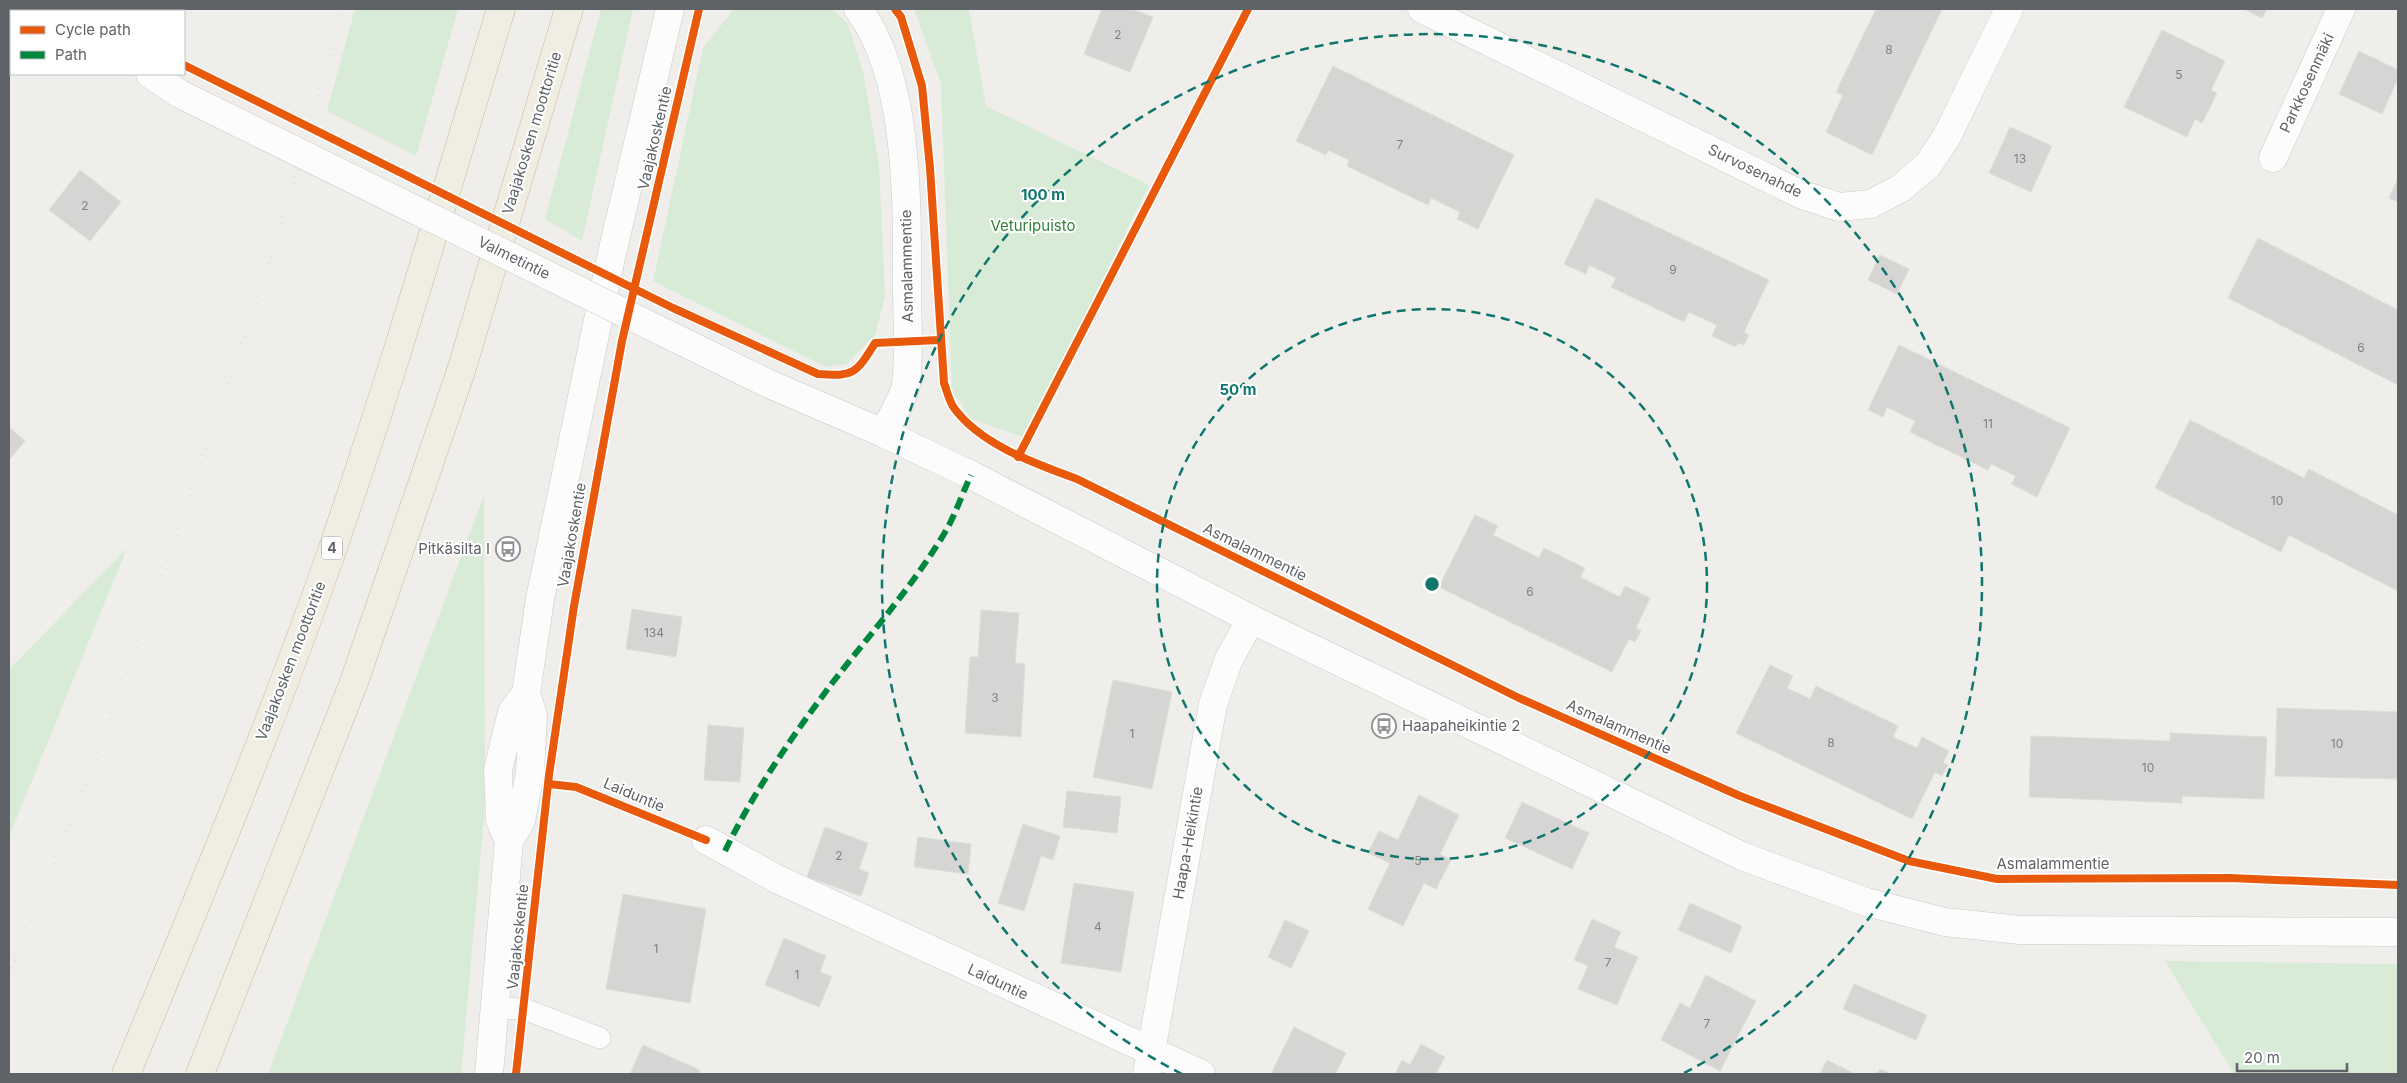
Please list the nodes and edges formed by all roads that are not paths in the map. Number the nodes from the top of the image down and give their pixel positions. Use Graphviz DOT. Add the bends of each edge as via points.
graph roads {
  1 [pos="501,9"];
  2 [pos="569,9"];
  3 [pos="670,9"];
  4 [pos="858,9"];
  5 [pos="1422,9"];
  6 [pos="2009,9"];
  7 [pos="2342,9"];
  8 [pos="152,75"];
  9 [pos="2273,158"];
  10 [pos="883,433"];
  11 [pos="1251,619"];
  12 [pos="706,840"];
  13 [pos="2398,932"];
  14 [pos="495,1008"];
  15 [pos="600,1038"];
  16 [pos="1149,1063"];
  17 [pos="126,1074"];
  18 [pos="200,1074"];
  19 [pos="489,1074"];
  20 [pos="1201,1074"];
  1 -- 17 [label="highway, Vaajakosken moottoritie / 4" via="398,348 328,562 226,832"];
  2 -- 18 [label="highway, Vaajakosken moottoritie" via="461,371 354,682"];
  3 -- 14 [label="street, Vaajakoskentie" via="612,253 540,600 526,693 512,712 498,770 500,820 508,841"];
  4 -- 10 [label="street, Asmalammentie" via="867,20 888,65 907,208 906,386"];
  5 -- 6 [label="street, Survosenahde" via="1800,194 1839,207 1871,204 1901,188 1928,165 1947,136"];
  7 -- 9 [label="street, Parkkosenmäki"];
  8 -- 10 [label="street, Valmetintie, bridge" via="180,94 767,383"];
  10 -- 11 [label="street"];
  11 -- 13 [label="street" via="1742,856 1866,902 1945,922 2020,930"];
  11 -- 16 [label="street, Haapa-Heikintie" via="1229,659 1213,704"];
  12 -- 16 [label="street, Laiduntie" via="779,880"];
  14 -- 15 [label="lane" via="524,1009"];
  14 -- 19 [label="street, Vaajakoskentie"];
  16 -- 20 [label="street, Laiduntie"];
}
